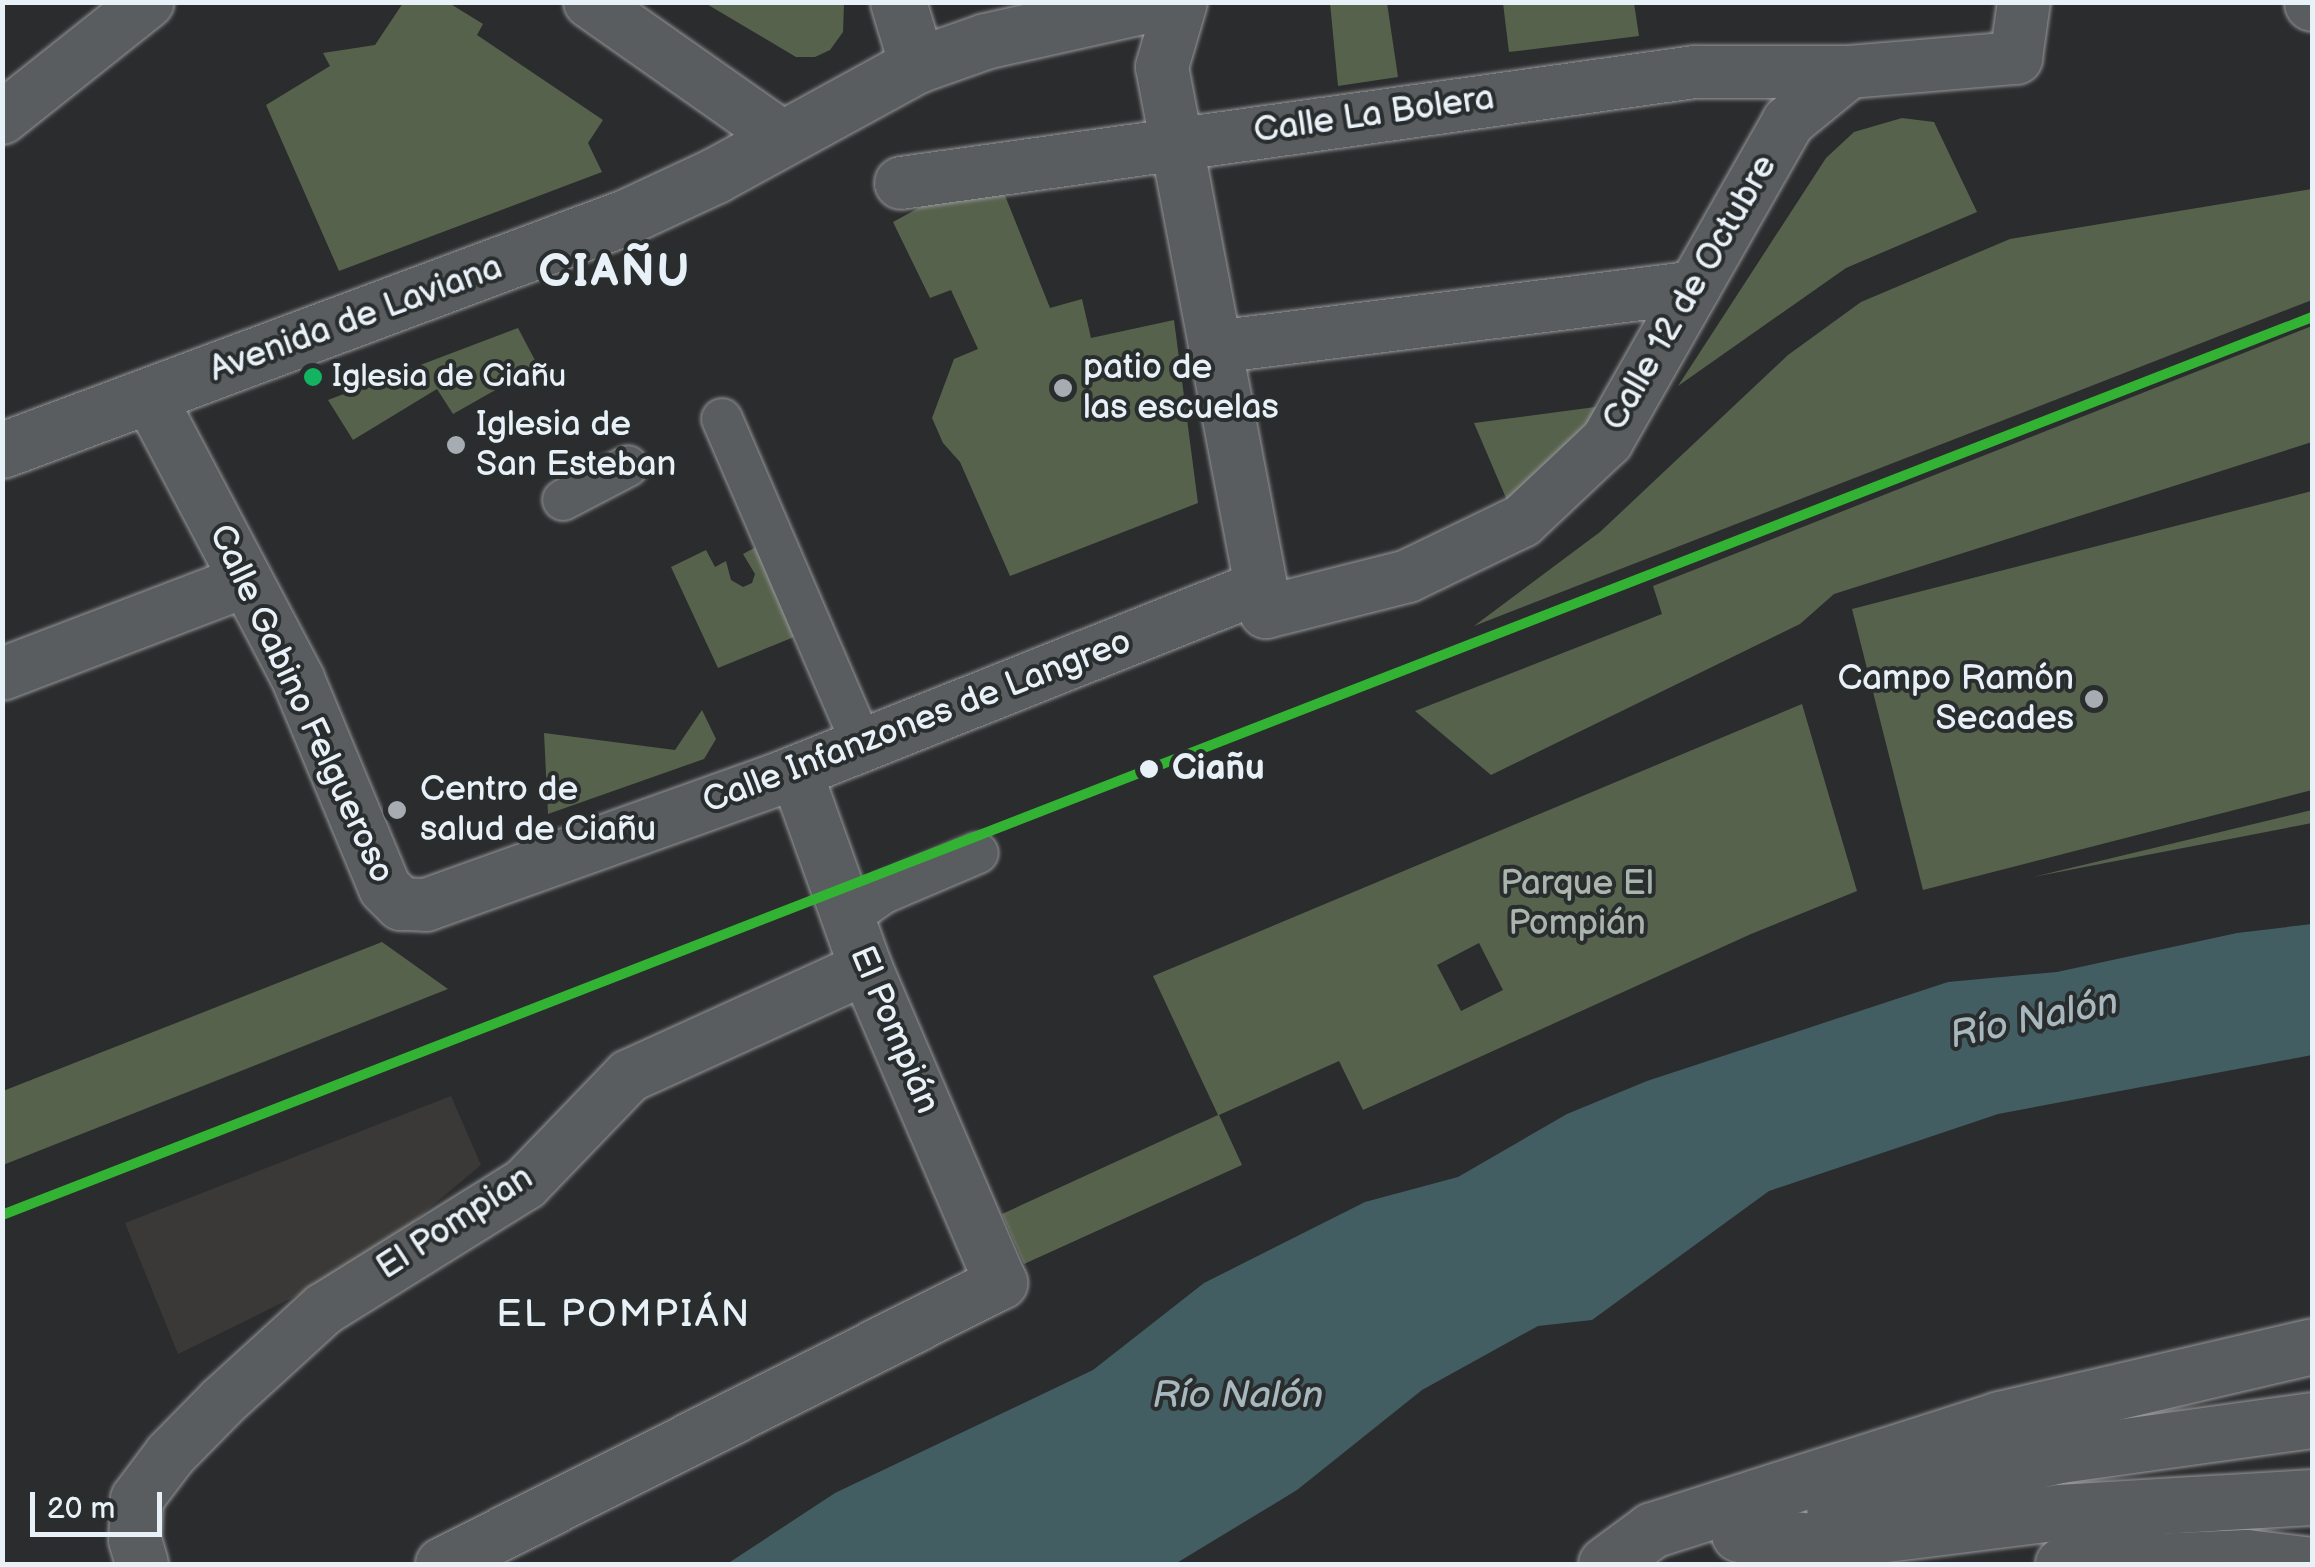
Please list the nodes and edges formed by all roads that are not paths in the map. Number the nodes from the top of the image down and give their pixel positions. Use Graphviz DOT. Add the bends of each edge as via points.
graph roads {
  1 [pos="148,2"];
  2 [pos="590,2"];
  3 [pos="898,2"];
  4 [pos="1159,2"];
  5 [pos="1182,2"];
  6 [pos="2024,2"];
  7 [pos="917,65"];
  8 [pos="1849,72"];
  9 [pos="2,118"];
  10 [pos="782,137"];
  11 [pos="1176,141"];
  12 [pos="901,183"];
  13 [pos="1694,287"];
  14 [pos="1215,347"];
  15 [pos="149,396"];
  16 [pos="722,418"];
  17 [pos="2,450"];
  18 [pos="628,466"];
  19 [pos="562,500"];
  20 [pos="246,581"];
  21 [pos="1263,600"];
  22 [pos="2,674"];
  23 [pos="863,746"];
  24 [pos="796,772"];
  25 [pos="978,853"];
  26 [pos="401,904"];
  27 [pos="848,918"];
  28 [pos="866,968"];
  29 [pos="2312,1346"];
  30 [pos="2312,1420"];
  31 [pos="2312,1497"];
  32 [pos="1740,1534"];
  33 [pos="142,1564"];
  34 [pos="442,1564"];
  35 [pos="1606,1564"];
  36 [pos="1634,1564"];
  37 [pos="2062,1564"];
  38 [pos="2312,1564"];
  1 -- 9 [label="street"];
  2 -- 10 [label="street"];
  3 -- 7 [label="main road"];
  4 -- 7 [label="main road, Avenida de Laviana" via="985,41"];
  5 -- 11 [label="street" via="1162,67"];
  6 -- 8 [label="street" via="2016,58"];
  7 -- 10 [label="main road, Avenida de Laviana"];
  8 -- 11 [label="street, Calle La Bolera" via="1694,72"];
  8 -- 13 [label="street, Calle 12 de Octubre" via="1788,122"];
  10 -- 15 [label="main road, Avenida de Laviana" via="626,217"];
  11 -- 12 [label="street, Calle La Bolera"];
  11 -- 14 [label="street"];
  13 -- 14 [label="street"];
  13 -- 21 [label="street, Calle 12 de Octubre" via="1607,441 1522,522 1408,576"];
  14 -- 21 [label="street"];
  15 -- 17 [label="main road, Avenida de Laviana"];
  15 -- 20 [label="street, Calle Gabino Felgueroso"];
  16 -- 23 [label="street"];
  18 -- 19 [label="street"];
  20 -- 22 [label="street"];
  20 -- 26 [label="street, Calle Gabino Felgueroso" via="298,679 385,888"];
  21 -- 23 [label="street, Calle Infanzones de Langreo"];
  23 -- 24 [label="street, Calle Infanzones de Langreo"];
  24 -- 26 [label="street, Calle Infanzones de Langreo" via="426,905"];
  24 -- 27 [label="street, El Pompián"];
  25 -- 27 [label="street" via="884,893"];
  27 -- 28 [label="street, El Pompián"];
  28 -- 33 [label="street, El Pompian" via="629,1076 525,1184 324,1309 222,1402 137,1499 135,1540"];
  28 -- 34 [label="street, El Pompián" via="1001,1283"];
  29 -- 35 [label="main road" via="1999,1418 1652,1530"];
  30 -- 32 [label="main road" via="2060,1455"];
  31 -- 32 [label="main road" via="2059,1512 1823,1542"];
  32 -- 36 [label="main road"];
  37 -- 38 [label="street" via="2247,1556"];
}
